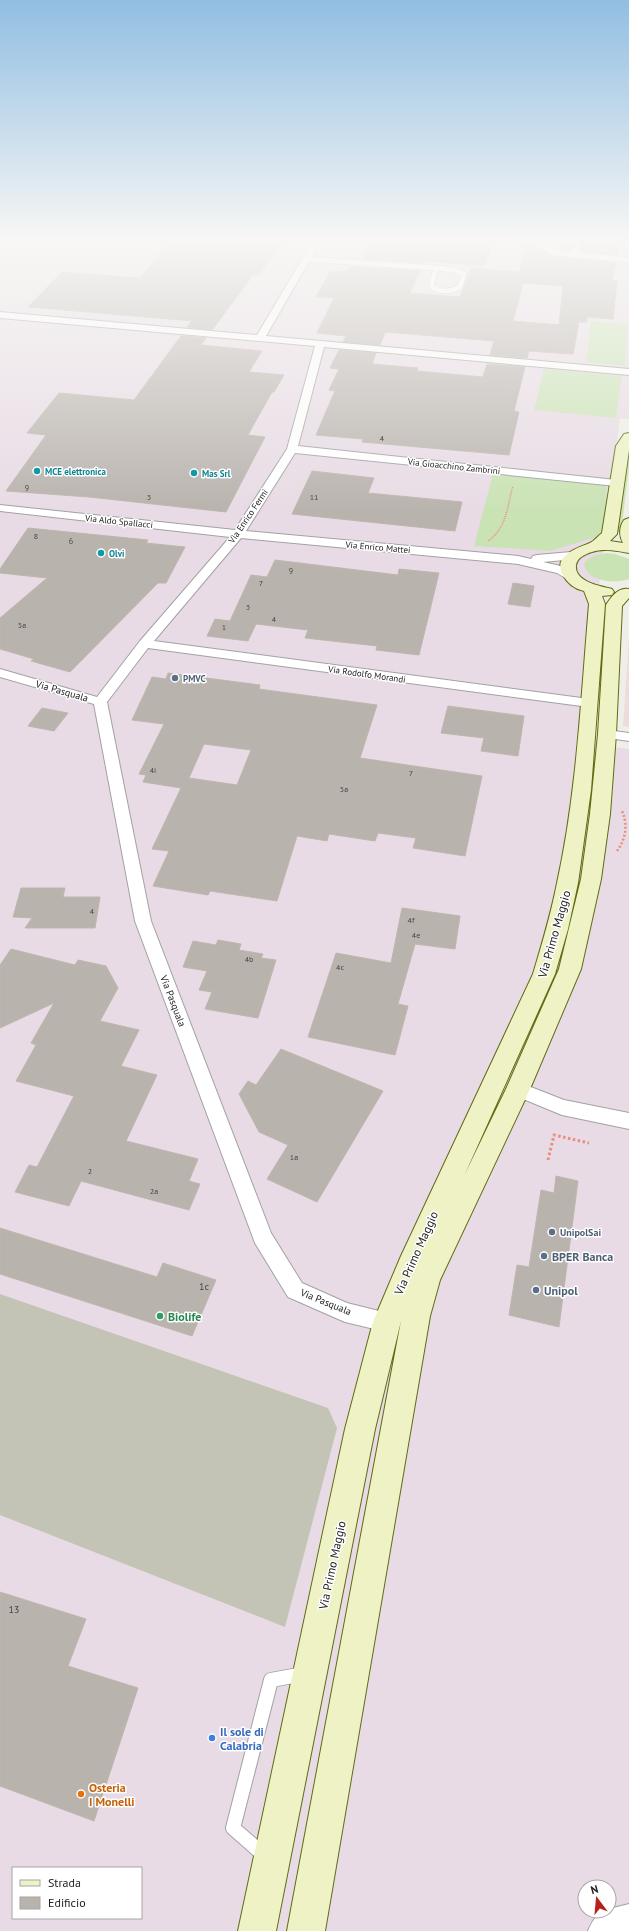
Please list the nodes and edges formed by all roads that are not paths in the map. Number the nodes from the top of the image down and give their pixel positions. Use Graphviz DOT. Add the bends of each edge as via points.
graph roads {
  1 [pos="164,329"];
  2 [pos="265,329"];
  3 [pos="260,338"];
  4 [pos="320,344"];
  5 [pos="629,372"];
  6 [pos="629,437"];
  7 [pos="292,449"];
  8 [pos="616,483"];
  9 [pos="0,508"];
  10 [pos="629,523"];
  11 [pos="238,534"];
  12 [pos="629,540"];
  13 [pos="597,545"];
  14 [pos="629,548"];
  15 [pos="571,556"];
  16 [pos="518,560"];
  17 [pos="572,578"];
  18 [pos="591,588"];
  19 [pos="627,593"];
  20 [pos="145,644"];
  21 [pos="0,673"];
  22 [pos="100,702"];
  23 [pos="589,703"];
  24 [pos="607,734"];
  25 [pos="629,737"];
  26 [pos="518,1089"];
  27 [pos="629,1121"];
  28 [pos="387,1322"];
  29 [pos="310,1674"];
  30 [pos="271,1862"];
  31 [pos="629,1918"];
  32 [pos="257,1931"];
  33 [pos="306,1931"];
  34 [pos="602,1931"];
  1 -- 3 [label="street"];
  2 -- 3 [label="street"];
  3 -- 4 [label="street"];
  4 -- 5 [label="street"];
  4 -- 7 [label="street, Via Enrico Fermi"];
  6 -- 8 [label="street" via="623,446"];
  7 -- 8 [label="street, Via Gioacchino Zambrini"];
  7 -- 11 [label="street, Via Enrico Fermi"];
  8 -- 13 [label="street" via="609,534"];
  9 -- 11 [label="street, Via Aldo Spallacci"];
  10 -- 12 [label="street"];
  11 -- 16 [label="street, Via Enrico Mattei"];
  11 -- 20 [label="street, Via Enrico Fermi"];
  13 -- 14 [label="street"];
  13 -- 15 [label="street" via="577,551"];
  15 -- 16 [label="street, Via Enrico Mattei"];
  15 -- 17 [label="street" via="567,563"];
  16 -- 17 [label="street, Via Enrico Mattei" via="561,570"];
  17 -- 18 [label="street, Via Primo Maggio"];
  18 -- 19 [label="street, Via Primo Maggio"];
  18 -- 23 [label="street, Via Primo Maggio" via="597,604"];
  19 -- 24 [label="street, Via Primo Maggio" via="614,605"];
  20 -- 22 [label="street, Via Enrico Fermi"];
  20 -- 23 [label="street, Via Rodolfo Morandi"];
  21 -- 22 [label="street, Via Pasquala"];
  22 -- 28 [label="street, Via Pasquala" via="143,921 262,1237 295,1290 345,1312"];
  23 -- 28 [label="street, Via Primo Maggio" via="584,765 569,878 551,954 541,981 414,1256"];
  24 -- 25 [label="street"];
  24 -- 26 [label="street, Via Primo Maggio" via="591,879 570,969"];
  26 -- 27 [label="street" via="562,1107"];
  26 -- 33 [label="street, Via Primo Maggio" via="427,1279 416,1316"];
  28 -- 29 [label="street, Via Primo Maggio" via="360,1429"];
  29 -- 30 [label="street, Via Primo Maggio"];
  29 -- 30 [label="lane" via="271,1680 233,1828"];
  30 -- 32 [label="street, Via Primo Maggio"];
  31 -- 34 [label="street" via="609,1923"];
}
